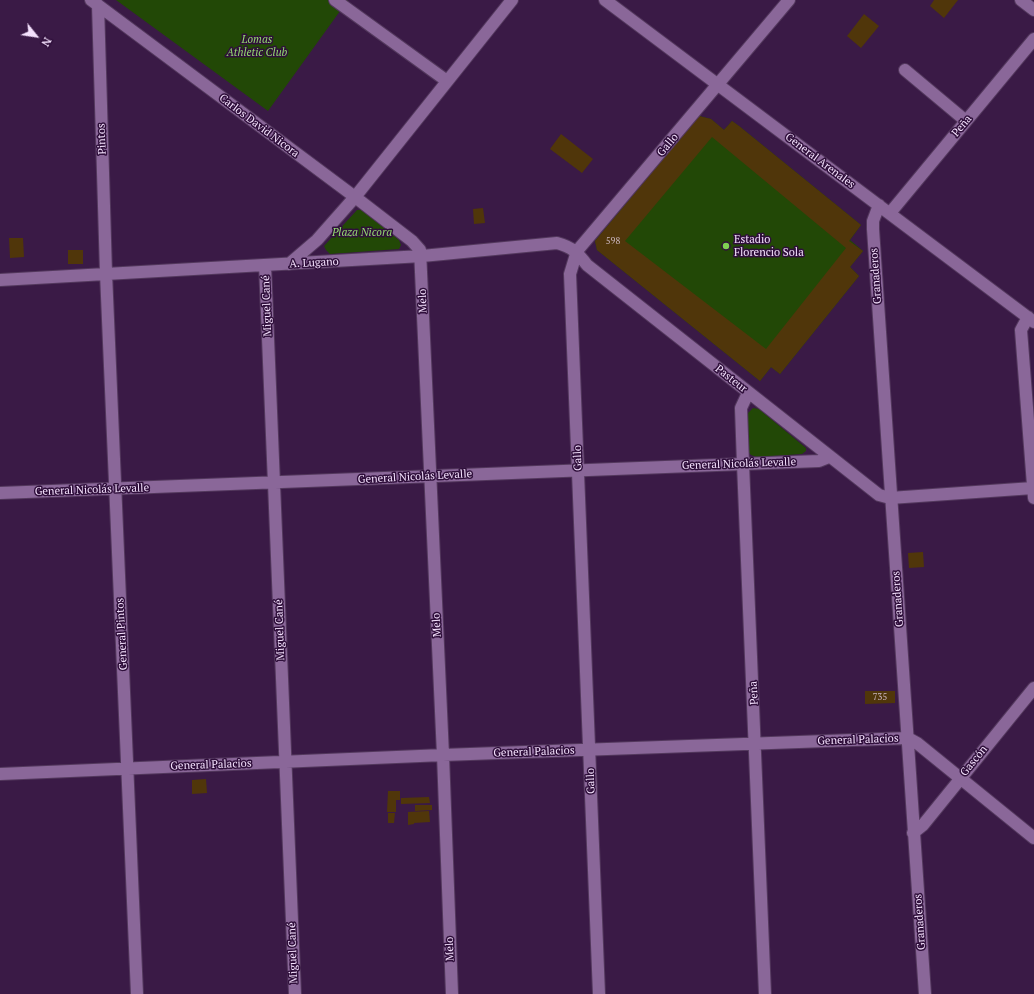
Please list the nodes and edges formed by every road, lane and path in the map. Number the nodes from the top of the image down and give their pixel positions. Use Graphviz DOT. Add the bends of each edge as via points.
graph roads {
  1 [pos="335,0"];
  2 [pos="512,0"];
  3 [pos="605,0"];
  4 [pos="789,0"];
  5 [pos="1021,0"];
  6 [pos="94,2"];
  7 [pos="1034,10"];
  8 [pos="1034,39"];
  9 [pos="905,70"];
  10 [pos="447,81"];
  11 [pos="719,84"];
  12 [pos="966,121"];
  13 [pos="355,197"];
  14 [pos="879,206"];
  15 [pos="890,213"];
  16 [pos="577,251"];
  17 [pos="422,256"];
  18 [pos="289,264"];
  19 [pos="265,265"];
  20 [pos="106,273"];
  21 [pos="0,280"];
  22 [pos="1031,319"];
  23 [pos="748,393"];
  24 [pos="830,456"];
  25 [pos="743,464"];
  26 [pos="578,470"];
  27 [pos="430,476"];
  28 [pos="274,483"];
  29 [pos="116,489"];
  30 [pos="0,493"];
  31 [pos="1034,493"];
  32 [pos="890,498"];
  33 [pos="1034,688"];
  34 [pos="908,738"];
  35 [pos="756,744"];
  36 [pos="589,750"];
  37 [pos="443,755"];
  38 [pos="286,762"];
  39 [pos="128,768"];
  40 [pos="0,774"];
  41 [pos="960,779"];
  42 [pos="913,833"];
  43 [pos="1034,838"];
  44 [pos="136,994"];
  45 [pos="295,994"];
  46 [pos="452,994"];
  47 [pos="599,994"];
  48 [pos="765,994"];
  49 [pos="925,994"];
  1 -- 10 [label="street"];
  2 -- 10 [label="street"];
  3 -- 11 [label="street, General Arenales"];
  4 -- 11 [label="street, Gallo"];
  5 -- 7 [label="street"];
  6 -- 13 [label="street, Carlos David Nicora"];
  6 -- 20 [label="street, Pintos"];
  8 -- 12 [label="street, Peña"];
  9 -- 12 [label="street"];
  10 -- 13 [label="street"];
  11 -- 14 [label="street, General Arenales"];
  11 -- 16 [label="street, Gallo"];
  12 -- 15 [label="street, Peña"];
  13 -- 17 [label="street, Carlos David Nicora" via="412,241"];
  13 -- 18 [label="street" via="317,240"];
  14 -- 15 [label="street, General Arenales"];
  14 -- 32 [label="street, Granaderos" via="873,221 873,230"];
  15 -- 22 [label="street, General Arenales"];
  16 -- 17 [label="street, A. Lugano" via="558,243"];
  16 -- 23 [label="street, Pasteur" via="587,265"];
  16 -- 26 [label="street, Gallo" via="570,274"];
  17 -- 18 [label="street, A. Lugano"];
  17 -- 27 [label="street, Melo"];
  18 -- 19 [label="street, A. Lugano"];
  19 -- 20 [label="street, A. Lugano"];
  19 -- 28 [label="street, Miguel Cané"];
  20 -- 21 [label="street, A. Lugano"];
  20 -- 29 [label="street, General Pintos"];
  22 -- 31 [label="street" via="1021,330"];
  23 -- 24 [label="street, Pasteur"];
  23 -- 25 [label="street, Peña" via="741,408"];
  24 -- 25 [label="street, General Nicolás Levalle" via="819,461"];
  24 -- 32 [label="street, Pasteur" via="879,495"];
  25 -- 26 [label="street, General Nicolás Levalle"];
  25 -- 35 [label="street, Peña"];
  26 -- 27 [label="street, General Nicolás Levalle"];
  26 -- 36 [label="street, Gallo"];
  27 -- 28 [label="street, General Nicolás Levalle"];
  27 -- 37 [label="street, Melo"];
  28 -- 29 [label="street, General Nicolás Levalle"];
  28 -- 38 [label="street, Miguel Cané"];
  29 -- 30 [label="street, General Nicolás Levalle"];
  29 -- 39 [label="street, General Pintos"];
  31 -- 32 [label="street"];
  32 -- 34 [label="street, Granaderos"];
  33 -- 41 [label="street, Gascón"];
  34 -- 35 [label="street, General Palacios"];
  34 -- 41 [label="street, General Palacios"];
  34 -- 42 [label="street, Granaderos"];
  35 -- 36 [label="street, General Palacios"];
  35 -- 48 [label="street, Peña"];
  36 -- 37 [label="street, General Palacios"];
  36 -- 47 [label="street, Gallo"];
  37 -- 38 [label="street, General Palacios"];
  37 -- 46 [label="street, Melo"];
  38 -- 39 [label="street, General Palacios"];
  38 -- 45 [label="street, Miguel Cané"];
  39 -- 40 [label="street, General Palacios"];
  39 -- 44 [label="street, General Pintos"];
  41 -- 42 [label="street, Gascón" via="923,825"];
  41 -- 43 [label="street, General Palacios"];
  42 -- 49 [label="street, Granaderos"];
}
